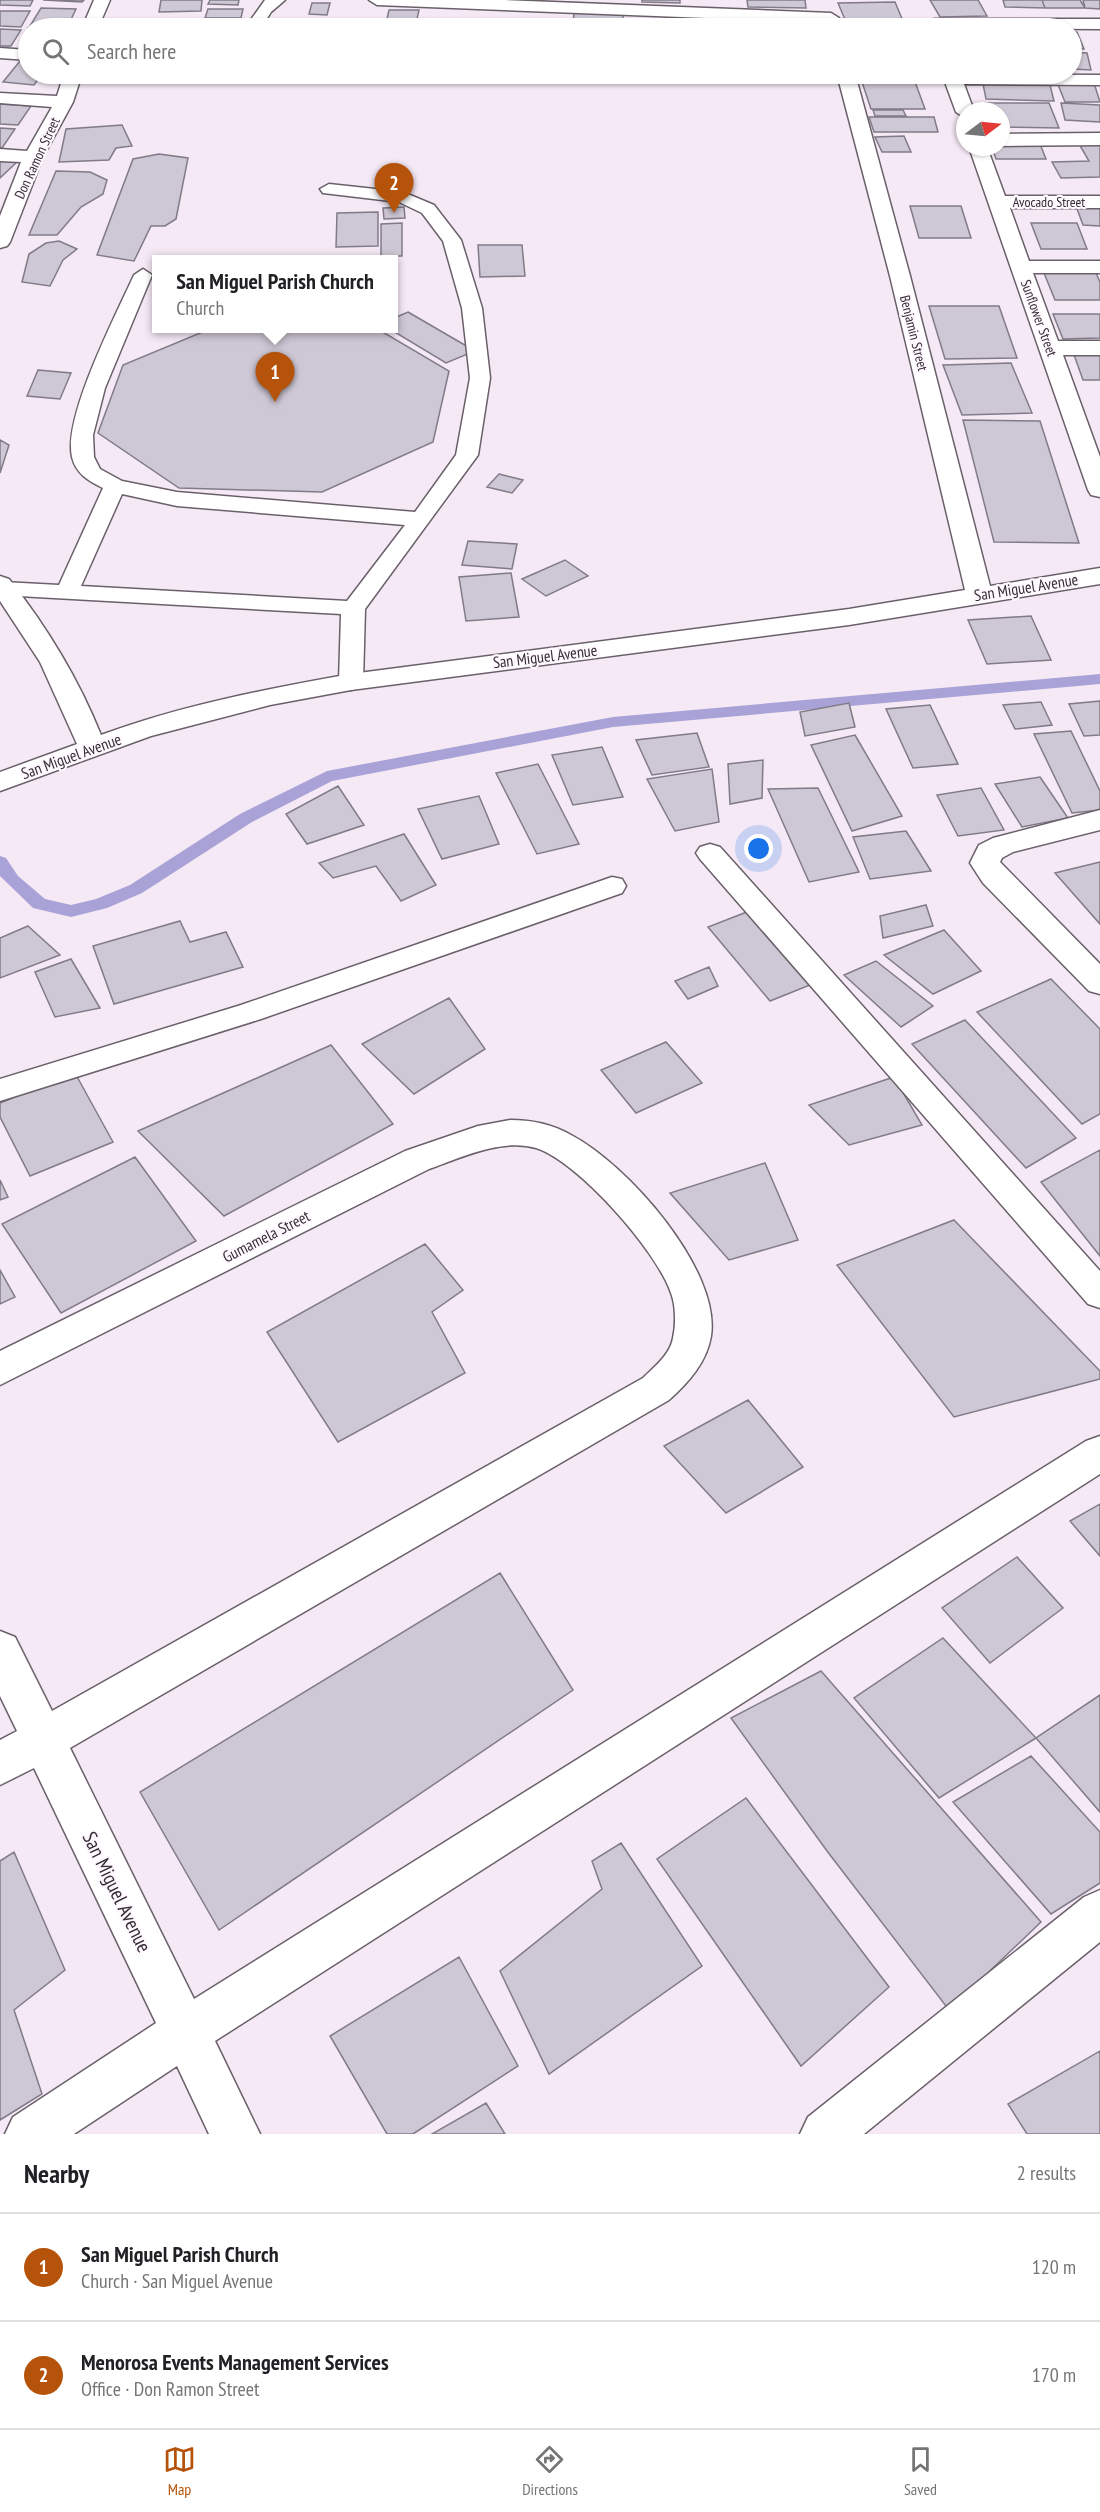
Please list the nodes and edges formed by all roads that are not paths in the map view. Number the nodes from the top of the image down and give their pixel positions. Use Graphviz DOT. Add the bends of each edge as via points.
graph roads {
  1 [pos="102,0"];
  2 [pos="277,0"];
  3 [pos="376,0"];
  4 [pos="826,0"];
  5 [pos="94,18"];
  6 [pos="258,18"];
  7 [pos="733,18"];
  8 [pos="831,18"];
  9 [pos="1082,24"];
  10 [pos="1100,24"];
  11 [pos="0,53"];
  12 [pos="18,54"];
  13 [pos="1082,80"];
  14 [pos="1100,80"];
  15 [pos="70,84"];
  16 [pos="849,84"];
  17 [pos="955,84"];
  18 [pos="0,98"];
  19 [pos="64,102"];
  20 [pos="962,102"];
  21 [pos="1010,140"];
  22 [pos="1100,140"];
  23 [pos="0,155"];
  24 [pos="981,156"];
  25 [pos="33,158"];
  26 [pos="329,189"];
  27 [pos="997,202"];
  28 [pos="1100,202"];
  29 [pos="6,212"];
  30 [pos="0,242"];
  31 [pos="1020,267"];
  32 [pos="1100,267"];
  33 [pos="143,275"];
  34 [pos="1050,348"];
  35 [pos="1100,348"];
  36 [pos="1091,440"];
  37 [pos="115,486"];
  38 [pos="1100,490"];
  39 [pos="420,519"];
  40 [pos="1100,576"];
  41 [pos="2,586"];
  42 [pos="67,592"];
  43 [pos="979,594"];
  44 [pos="353,608"];
  45 [pos="351,682"];
  46 [pos="93,748"];
  47 [pos="2,781"];
  48 [pos="1100,820"];
  49 [pos="710,853"];
  50 [pos="612,886"];
  51 [pos="1100,983"];
  52 [pos="0,1090"];
  53 [pos="1100,1294"];
  54 [pos="0,1369"];
  55 [pos="1100,1453"];
  56 [pos="0,1651"];
  57 [pos="44,1740"];
  58 [pos="0,1764"];
  59 [pos="1100,1913"];
  60 [pos="185,2032"];
  61 [pos="30,2134"];
  62 [pos="235,2134"];
  63 [pos="825,2134"];
  1 -- 5 [label="street"];
  2 -- 6 [label="street" via="267,5"];
  3 -- 7 [label="street"];
  4 -- 8 [label="street"];
  9 -- 10 [label="street"];
  11 -- 12 [label="street"];
  13 -- 14 [label="street"];
  15 -- 19 [label="street, Don Ramon Street"];
  16 -- 43 [label="street, Benjamin Street"];
  17 -- 20 [label="street"];
  18 -- 19 [label="street"];
  19 -- 25 [label="street, Don Ramon Street"];
  21 -- 22 [label="street"];
  23 -- 25 [label="street"];
  24 -- 27 [label="street, Sunflower Street"];
  25 -- 29 [label="street, Don Ramon Street"];
  26 -- 39 [label="lane" via="404,196 428,209 452,240 472,308 480,378 467,455"];
  27 -- 28 [label="street, Avocado Street"];
  27 -- 31 [label="street, Sunflower Street"];
  29 -- 30 [label="street, Don Ramon Street"];
  31 -- 32 [label="street"];
  31 -- 34 [label="street, Sunflower Street"];
  33 -- 37 [label="lane" via="95,388 82,435 83,457 91,473"];
  34 -- 35 [label="street"];
  34 -- 36 [label="street, Sunflower Street"];
  36 -- 38 [label="street, Sunflower Street"];
  37 -- 39 [label="lane" via="177,499"];
  37 -- 42 [label="lane"];
  39 -- 44 [label="lane"];
  40 -- 43 [label="street, San Miguel Avenue"];
  41 -- 42 [label="lane"];
  41 -- 46 [label="street" via="57,665"];
  42 -- 44 [label="lane"];
  43 -- 45 [label="street, San Miguel Avenue" via="767,629"];
  44 -- 45 [label="lane"];
  45 -- 46 [label="street, San Miguel Avenue" via="192,716"];
  46 -- 47 [label="street, San Miguel Avenue"];
  48 -- 51 [label="street" via="1003,845 990,852 986,862 994,876"];
  49 -- 53 [label="lane"];
  50 -- 52 [label="lane" via="251,1012"];
  54 -- 57 [label="street, Gumamela Street" via="417,1160 508,1134 541,1136 575,1153 611,1184 663,1245 690,1292 693,1331 683,1363 656,1389"];
  55 -- 60 [label="street"];
  56 -- 57 [label="street, San Miguel Avenue"];
  57 -- 58 [label="street"];
  57 -- 60 [label="street, San Miguel Avenue"];
  59 -- 63 [label="street"];
  60 -- 61 [label="street"];
  60 -- 62 [label="street, San Miguel Avenue"];
}
